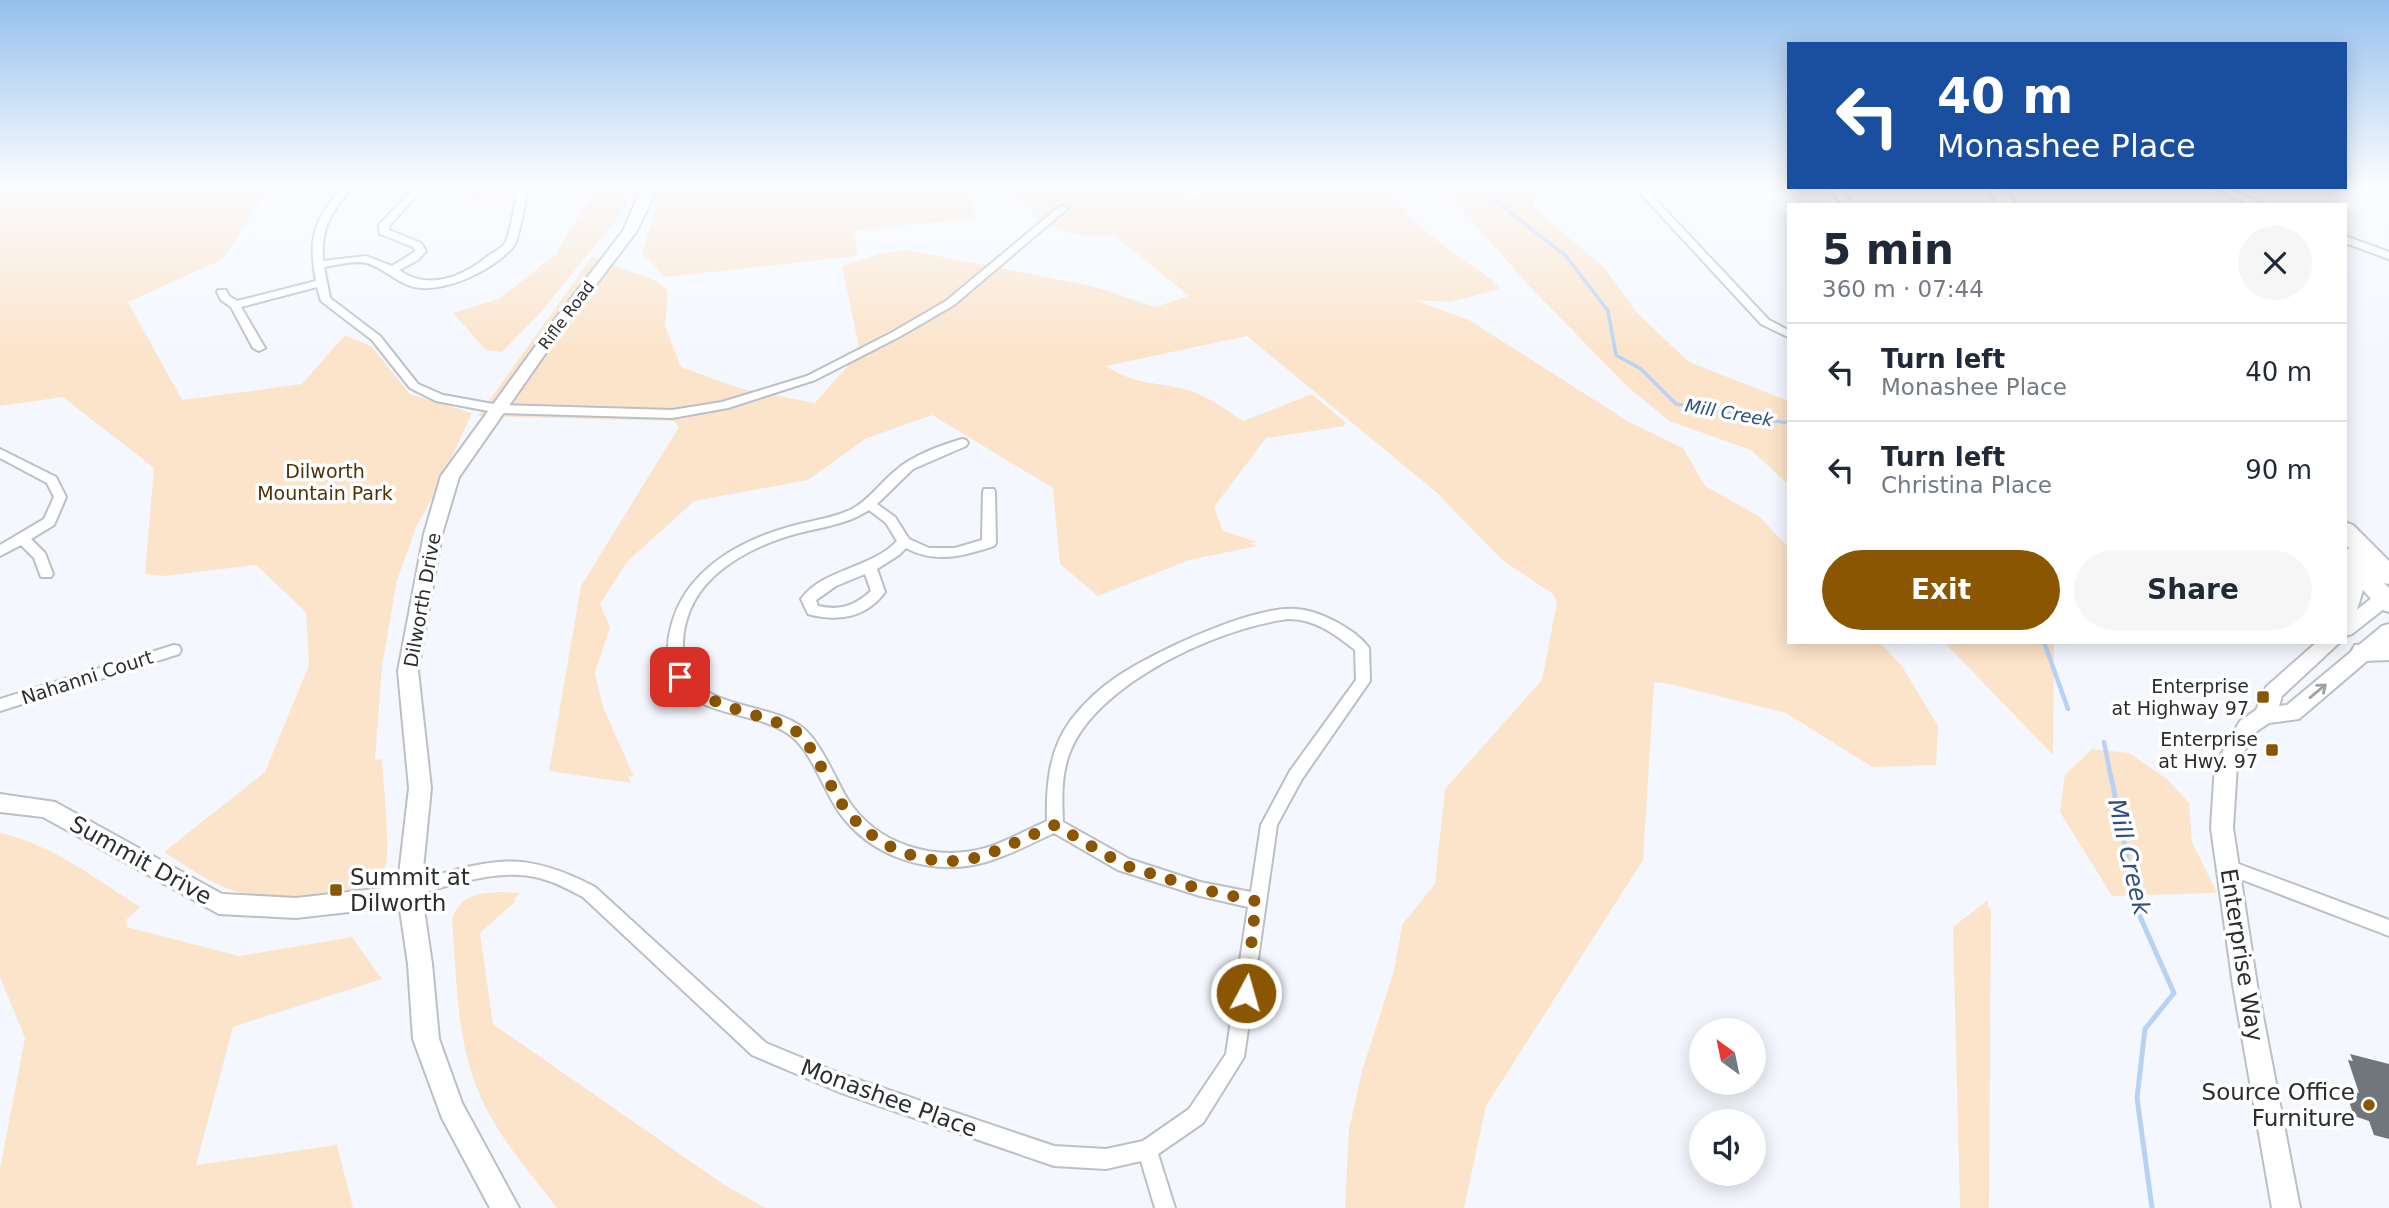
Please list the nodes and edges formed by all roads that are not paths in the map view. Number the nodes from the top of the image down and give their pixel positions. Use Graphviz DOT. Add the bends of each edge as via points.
graph roads {
  1 [pos="318,240"];
  2 [pos="405,240"];
  3 [pos="511,240"];
  4 [pos="623,240"];
  5 [pos="1024,240"];
  6 [pos="1689,240"];
  7 [pos="2349,240"];
  8 [pos="2389,256"];
  9 [pos="320,264"];
  10 [pos="392,270"];
  11 [pos="321,283"];
  12 [pos="222,292"];
  13 [pos="235,305"];
  14 [pos="1787,333"];
  15 [pos="259,348"];
  16 [pos="499,409"];
  17 [pos="962,443"];
  18 [pos="0,453"];
  19 [pos="989,492"];
  20 [pos="870,505"];
  21 [pos="2347,525"];
  22 [pos="2347,533"];
  23 [pos="22,538"];
  24 [pos="904,542"];
  25 [pos="0,551"];
  26 [pos="2389,551"];
  27 [pos="2347,558"];
  28 [pos="869,565"];
  29 [pos="46,574"];
  30 [pos="2347,576"];
  31 [pos="2388,593"];
  32 [pos="2347,605"];
  33 [pos="2347,626"];
  34 [pos="2389,631"];
  35 [pos="2328,644"];
  36 [pos="174,650"];
  37 [pos="2376,651"];
  38 [pos="0,705"];
  39 [pos="2265,715"];
  40 [pos="0,803"];
  41 [pos="1055,825"];
  42 [pos="2228,867"];
  43 [pos="409,889"];
  44 [pos="1256,901"];
  45 [pos="2389,928"];
  46 [pos="1147,1150"];
  47 [pos="505,1208"];
  48 [pos="1165,1208"];
  49 [pos="2286,1208"];
  1 -- 9 [label="street"];
  2 -- 10 [label="street" via="421,251"];
  3 -- 10 [label="street" via="475,272 444,282 421,285"];
  4 -- 16 [label="street, Rifle Road"];
  5 -- 16 [label="street" via="950,303 811,378 724,405 672,414"];
  6 -- 14 [label="street" via="1765,322"];
  7 -- 8 [label="street"];
  9 -- 10 [label="street" via="366,259"];
  9 -- 11 [label="street"];
  11 -- 13 [label="street"];
  11 -- 16 [label="street" via="325,299 376,338 414,386 440,398"];
  12 -- 13 [label="street"];
  13 -- 15 [label="street"];
  16 -- 43 [label="street, Dilworth Drive" via="450,476 433,534 408,671 420,788"];
  17 -- 20 [label="street" via="909,466"];
  18 -- 23 [label="street" via="52,480 60,497 49,522"];
  19 -- 24 [label="street" via="989,543 950,554 925,555"];
  20 -- 24 [label="street" via="888,515"];
  20 -- 41 [label="street" via="838,521 788,531 746,547 717,565 690,595 678,621 675,648 680,677 693,692 799,733 847,811 872,837 904,854 941,860 978,857"];
  21 -- 26 [label="highway"];
  22 -- 31 [label="highway"];
  23 -- 25 [label="street"];
  23 -- 29 [label="street" via="40,556"];
  24 -- 28 [label="street" via="895,555"];
  27 -- 31 [label="highway"];
  28 -- 28 [label="street" via="821,585 808,598 813,610 837,617 864,606 878,592"];
  30 -- 32 [label="highway" via="2351,587"];
  31 -- 33 [label="street"];
  34 -- 37 [label="street"];
  35 -- 39 [label="street, Enterprise Way" via="2273,692"];
  36 -- 38 [label="street, Nahanni Court"];
  39 -- 37 [label="street, one-way" via="2292,713"];
  39 -- 42 [label="street, Enterprise Way" via="2247,727 2226,765 2222,828"];
  40 -- 43 [label="street, Summit Drive" via="47,808 219,904 296,908 384,898"];
  41 -- 44 [label="street" via="1124,865"];
  41 -- 44 [label="street, Monashee Place" via="1051,799 1073,727 1126,676 1178,649 1245,623 1296,614 1333,625 1362,648 1363,681 1296,775 1269,825"];
  42 -- 45 [label="street"];
  42 -- 49 [label="street, Enterprise Way"];
  43 -- 46 [label="street, Monashee Place" via="491,870 523,868 559,876 589,892 759,1049 839,1083 1054,1156 1106,1159"];
  43 -- 47 [label="street, Dilworth Drive" via="426,1040 451,1109"];
  44 -- 46 [label="street, Monashee Place" via="1236,1057 1196,1116"];
  46 -- 48 [label="street"];
}
